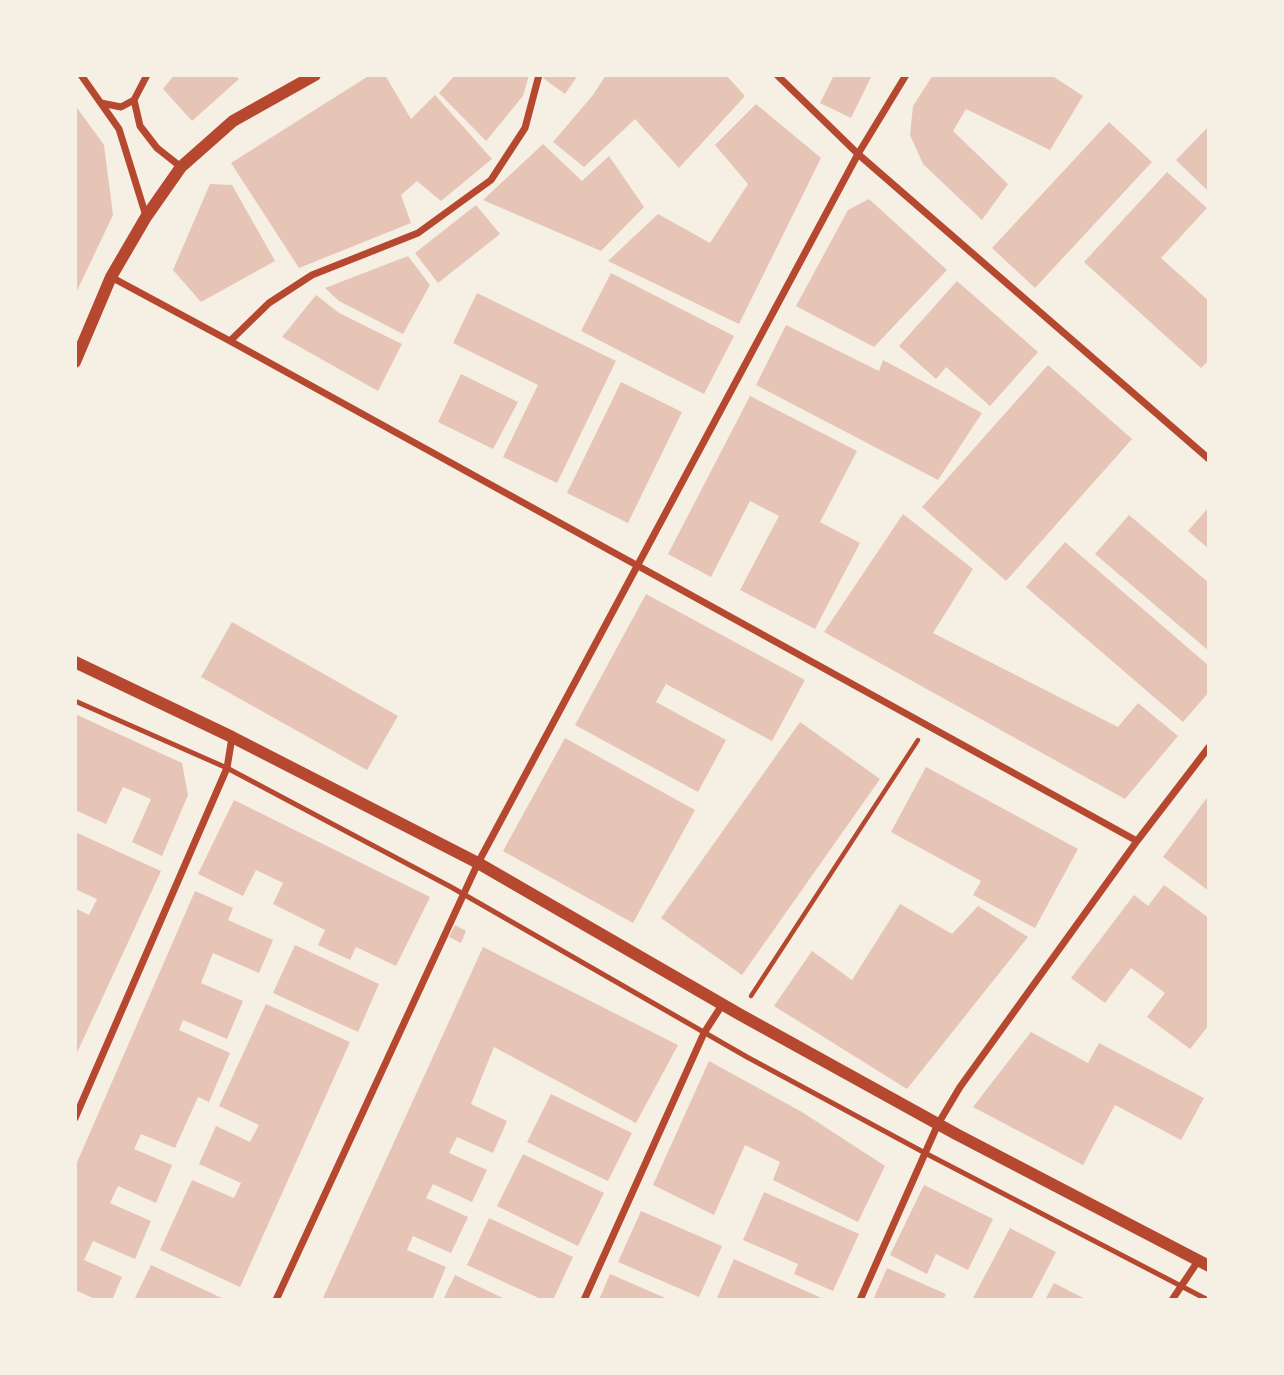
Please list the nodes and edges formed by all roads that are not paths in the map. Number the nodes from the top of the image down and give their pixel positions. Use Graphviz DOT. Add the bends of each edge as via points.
graph roads {
  1 [pos="81,75"];
  2 [pos="147,75"];
  3 [pos="315,75"];
  4 [pos="538,75"];
  5 [pos="777,75"];
  6 [pos="906,75"];
  7 [pos="134,100"];
  8 [pos="101,103"];
  9 [pos="859,154"];
  10 [pos="181,167"];
  11 [pos="146,217"];
  12 [pos="111,277"];
  13 [pos="230,341"];
  14 [pos="75,362"];
  15 [pos="1209,459"];
  16 [pos="638,565"];
  17 [pos="75,662"];
  18 [pos="75,701"];
  19 [pos="232,737"];
  20 [pos="1209,747"];
  21 [pos="227,768"];
  22 [pos="1138,841"];
  23 [pos="478,863"];
  24 [pos="463,895"];
  25 [pos="722,1005"];
  26 [pos="704,1033"];
  27 [pos="75,1118"];
  28 [pos="938,1124"];
  29 [pos="925,1153"];
  30 [pos="1203,1264"];
  31 [pos="1180,1286"];
  32 [pos="276,1300"];
  33 [pos="584,1300"];
  34 [pos="860,1300"];
  35 [pos="1172,1300"];
  36 [pos="1208,1300"];
  1 -- 8 [label="street"];
  2 -- 7 [label="street"];
  3 -- 10 [label="street" via="233,121"];
  4 -- 13 [label="street" via="525,128 491,180 418,233 312,275 269,303"];
  5 -- 9 [label="street"];
  6 -- 9 [label="street"];
  7 -- 8 [label="street" via="121,107"];
  7 -- 10 [label="street" via="140,126"];
  8 -- 11 [label="street" via="119,129"];
  9 -- 15 [label="street"];
  9 -- 16 [label="street"];
  10 -- 11 [label="street"];
  11 -- 12 [label="street"];
  12 -- 13 [label="street"];
  12 -- 14 [label="street"];
  13 -- 16 [label="street"];
  16 -- 22 [label="street"];
  16 -- 23 [label="street"];
  17 -- 19 [label="street"];
  18 -- 21 [label="lane"];
  19 -- 21 [label="street"];
  19 -- 23 [label="street"];
  20 -- 22 [label="street"];
  21 -- 24 [label="lane"];
  21 -- 27 [label="street"];
  22 -- 28 [label="street"];
  23 -- 24 [label="street"];
  23 -- 25 [label="street"];
  24 -- 26 [label="lane"];
  24 -- 32 [label="street"];
  25 -- 26 [label="street"];
  25 -- 28 [label="street"];
  26 -- 29 [label="lane"];
  26 -- 33 [label="street"];
  28 -- 29 [label="street"];
  28 -- 30 [label="street"];
  29 -- 31 [label="lane"];
  29 -- 34 [label="street"];
  30 -- 31 [label="street"];
  31 -- 35 [label="street"];
  31 -- 36 [label="lane"];
}
